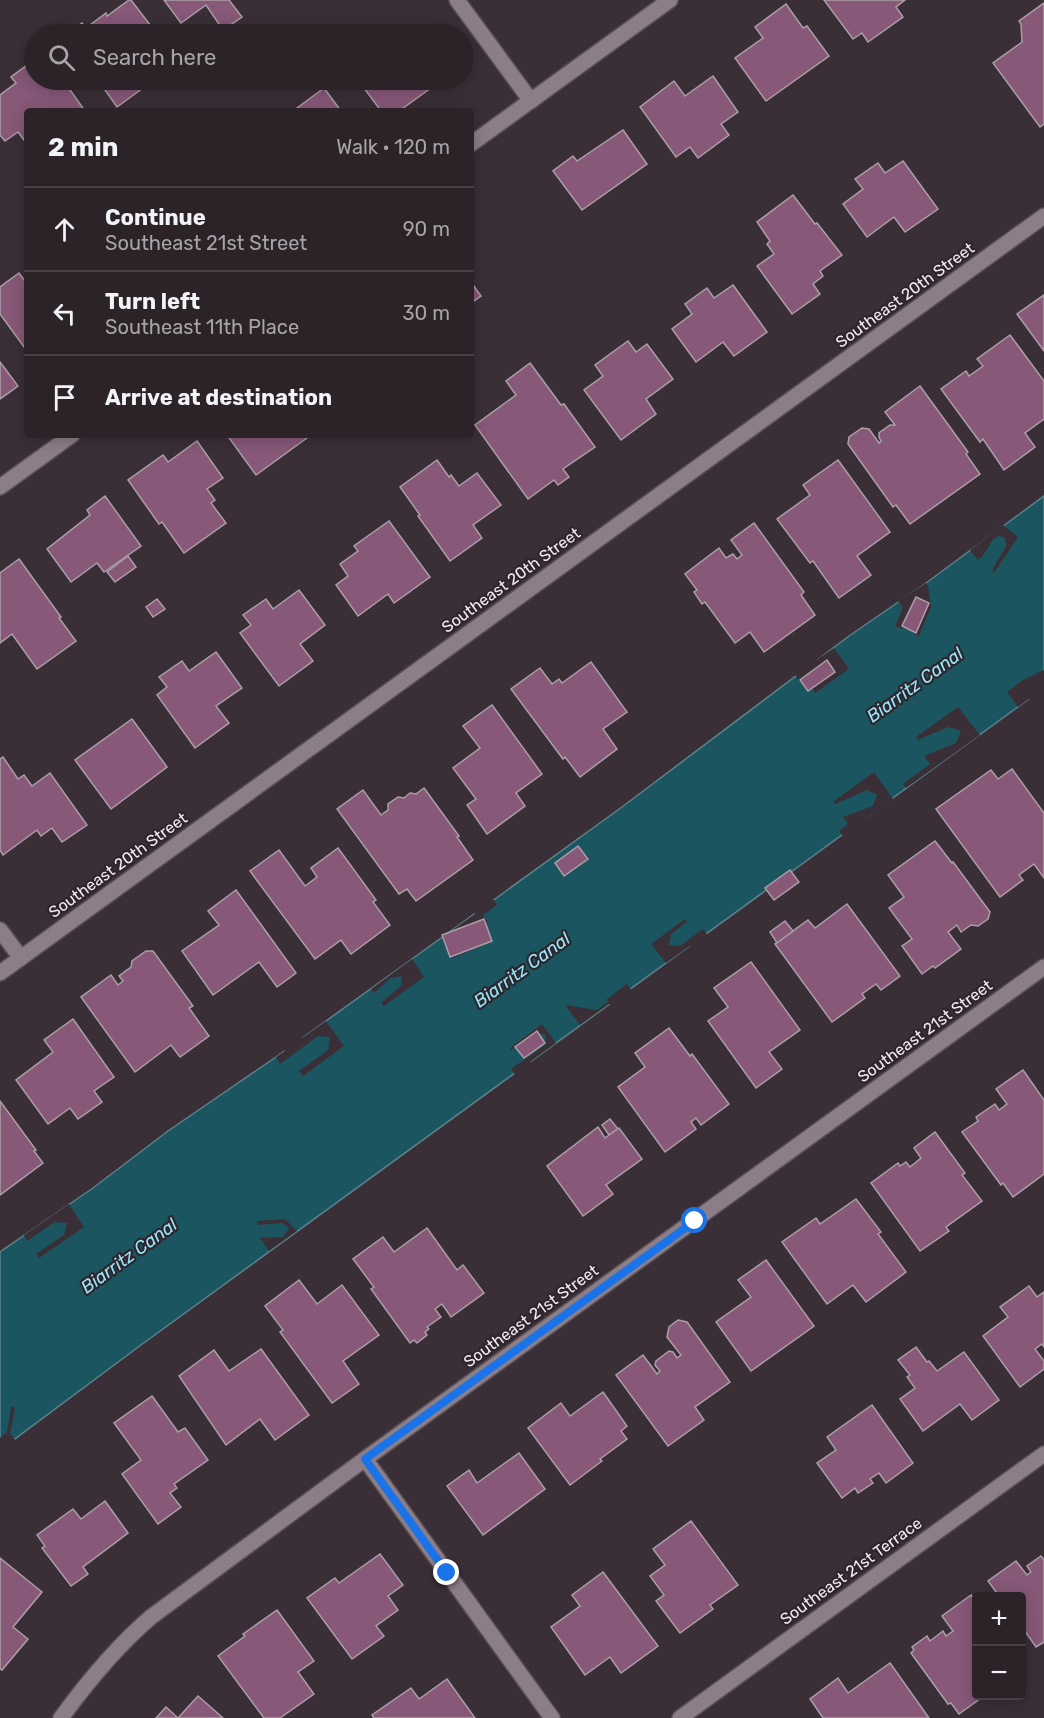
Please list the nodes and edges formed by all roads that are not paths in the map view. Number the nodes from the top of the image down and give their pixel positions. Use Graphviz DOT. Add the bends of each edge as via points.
graph roads {
  1 [pos="457,0"];
  2 [pos="670,0"];
  3 [pos="531,100"];
  4 [pos="474,142"];
  5 [pos="1044,216"];
  6 [pos="68,438"];
  7 [pos="0,487"];
  8 [pos="0,930"];
  9 [pos="21,958"];
  10 [pos="1044,967"];
  11 [pos="0,974"];
  12 [pos="1044,1454"];
  13 [pos="365,1459"];
  14 [pos="61,1718"];
  15 [pos="552,1718"];
  16 [pos="680,1718"];
  1 -- 3 [label="street"];
  2 -- 3 [label="street"];
  3 -- 4 [label="street"];
  5 -- 9 [label="street, Southeast 20th Street"];
  6 -- 7 [label="street"];
  8 -- 9 [label="street"];
  9 -- 11 [label="street, Southeast 20th Street"];
  10 -- 13 [label="street, Southeast 21st Street"];
  12 -- 16 [label="street, Southeast 21st Terrace"];
  13 -- 14 [label="street, Southeast 21st Street" via="132,1633"];
  13 -- 15 [label="street"];
}
